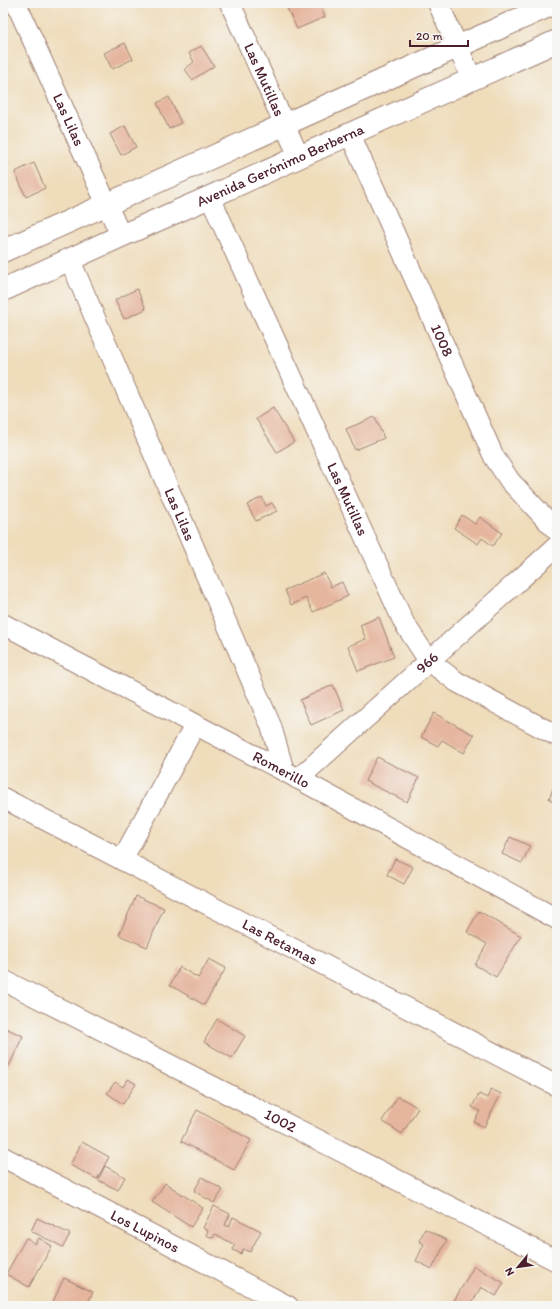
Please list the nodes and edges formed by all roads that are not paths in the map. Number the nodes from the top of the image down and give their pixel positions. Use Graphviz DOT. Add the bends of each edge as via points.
graph roads {
  1 [pos="16,3"];
  2 [pos="230,3"];
  3 [pos="438,3"];
  4 [pos="555,3"];
  5 [pos="556,42"];
  6 [pos="458,46"];
  7 [pos="472,79"];
  8 [pos="284,124"];
  9 [pos="350,134"];
  10 [pos="299,157"];
  11 [pos="210,197"];
  12 [pos="107,204"];
  13 [pos="121,236"];
  14 [pos="3,251"];
  15 [pos="70,260"];
  16 [pos="3,290"];
  17 [pos="557,531"];
  18 [pos="557,546"];
  19 [pos="3,624"];
  20 [pos="429,661"];
  21 [pos="195,725"];
  22 [pos="557,736"];
  23 [pos="291,775"];
  24 [pos="3,798"];
  25 [pos="122,860"];
  26 [pos="557,918"];
  27 [pos="3,980"];
  28 [pos="557,1086"];
  29 [pos="3,1157"];
  30 [pos="557,1261"];
  31 [pos="288,1306"];
  1 -- 12 [label="street, Las Lilas"];
  2 -- 8 [label="street, Las Mutillas"];
  3 -- 6 [label="street"];
  4 -- 6 [label="street"];
  5 -- 7 [label="street, Avenida Gerónimo Berberna"];
  6 -- 7 [label="street"];
  6 -- 8 [label="street"];
  7 -- 9 [label="street, Avenida Gerónimo Berberna"];
  8 -- 10 [label="street, Las Mutillas"];
  8 -- 12 [label="street"];
  9 -- 10 [label="street, Avenida Gerónimo Berberna"];
  9 -- 17 [label="street, 1008" via="494,457 510,481"];
  10 -- 11 [label="street, Avenida Gerónimo Berberna"];
  11 -- 13 [label="street, Avenida Gerónimo Berberna"];
  11 -- 20 [label="street, Las Mutillas" via="404,623"];
  12 -- 13 [label="street, Las Lilas"];
  12 -- 14 [label="street"];
  13 -- 15 [label="street, Avenida Gerónimo Berberna"];
  15 -- 16 [label="street, Avenida Gerónimo Berberna"];
  15 -- 23 [label="street, Las Lilas"];
  18 -- 20 [label="street, 966"];
  19 -- 21 [label="street, Romerillo"];
  20 -- 22 [label="street, Las Mutillas" via="457,682"];
  20 -- 23 [label="street, 966"];
  21 -- 23 [label="street, Romerillo"];
  21 -- 25 [label="street"];
  23 -- 26 [label="street, Romerillo"];
  24 -- 25 [label="street, Las Retamas"];
  25 -- 28 [label="street, Las Retamas"];
  27 -- 30 [label="street, 1002"];
  29 -- 31 [label="street, Los Lupinos"];
}
